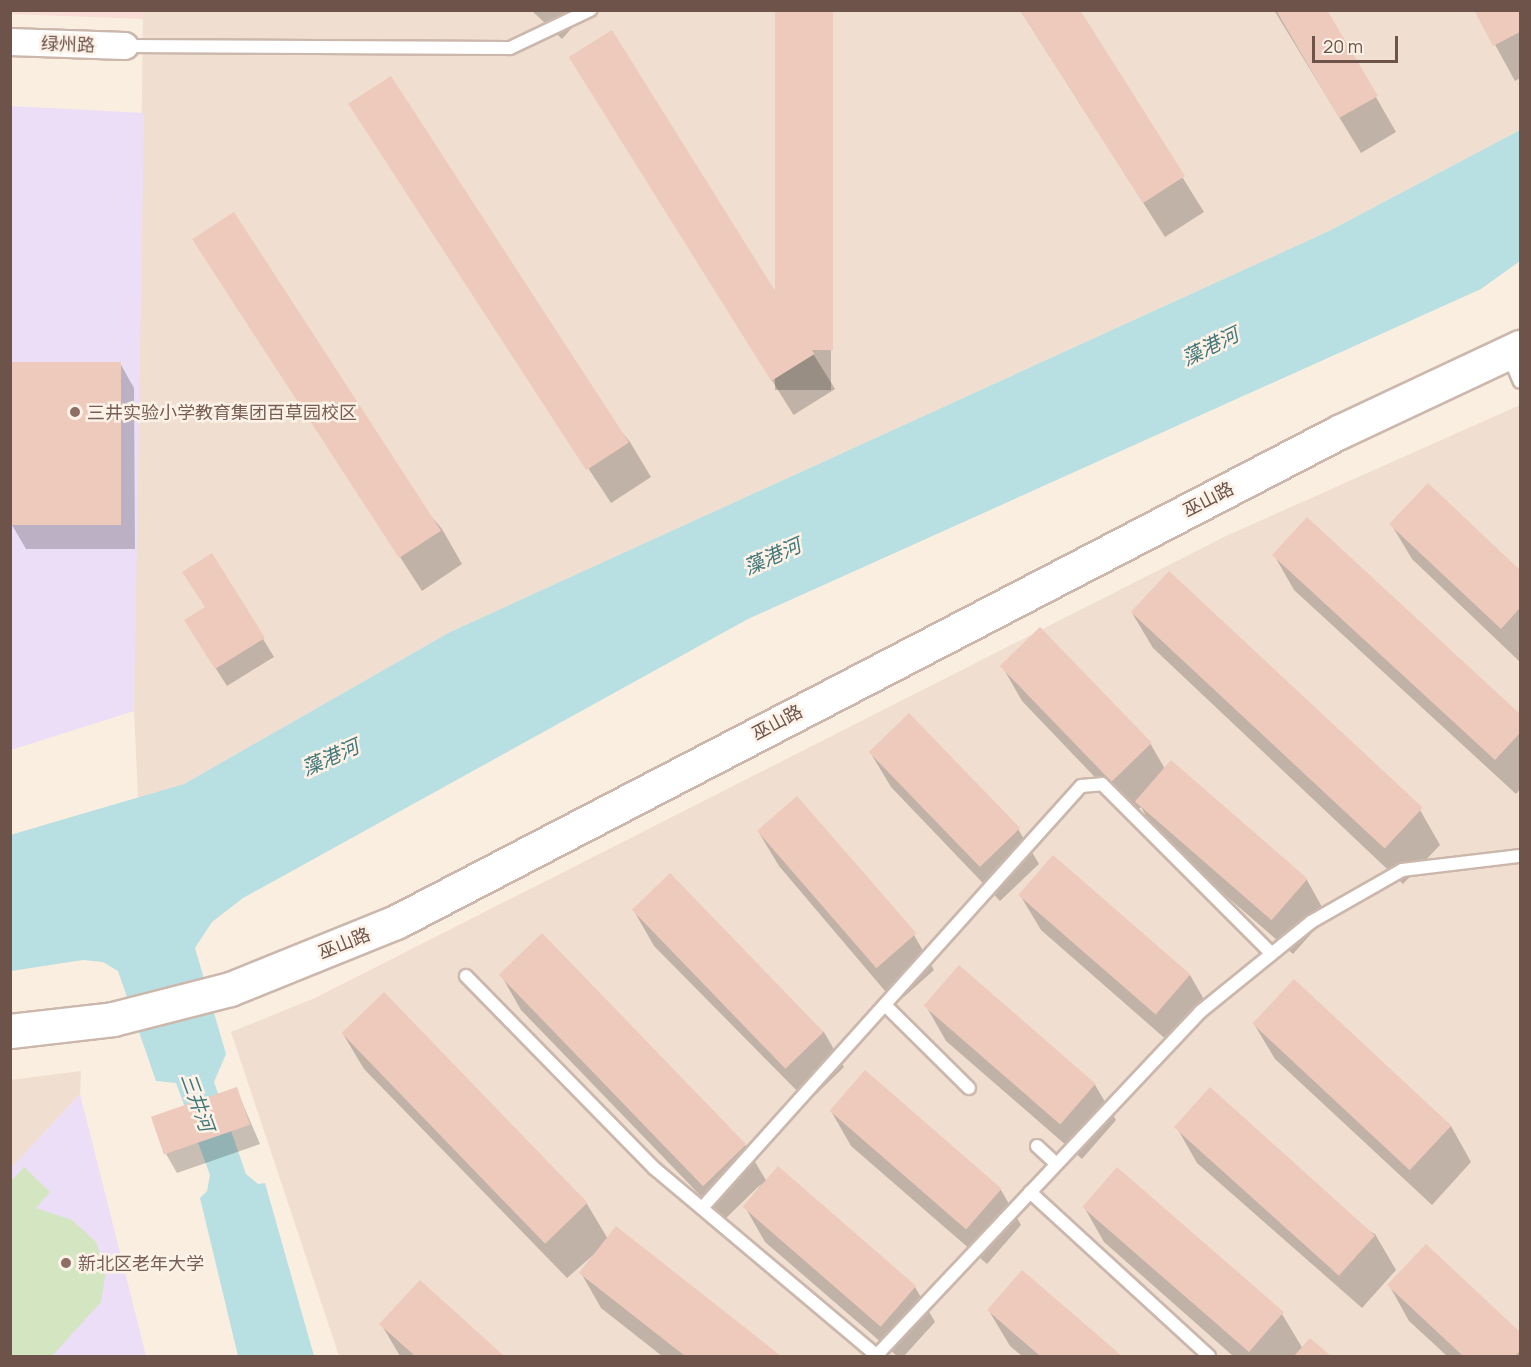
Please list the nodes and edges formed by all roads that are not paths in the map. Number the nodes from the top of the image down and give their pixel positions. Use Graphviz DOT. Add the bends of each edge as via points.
graph roads {
  1 [pos="590,10"];
  2 [pos="10,42"];
  3 [pos="125,46"];
  4 [pos="1516,361"];
  5 [pos="1521,856"];
  6 [pos="1272,954"];
  7 [pos="466,976"];
  8 [pos="885,1005"];
  9 [pos="10,1031"];
  10 [pos="969,1088"];
  11 [pos="1037,1146"];
  12 [pos="1056,1164"];
  13 [pos="1030,1192"];
  14 [pos="702,1208"];
  15 [pos="876,1356"];
  16 [pos="1209,1356"];
  1 -- 3 [label="lane" via="510,48"];
  2 -- 3 [label="street, 绿州路"];
  4 -- 9 [label="street, 巫山路" via="1329,437 396,922 230,989 112,1019"];
  5 -- 6 [label="lane" via="1402,870 1311,922"];
  6 -- 8 [label="lane" via="1102,784 1081,786"];
  6 -- 12 [label="lane" via="1200,1012"];
  7 -- 14 [label="lane" via="654,1168"];
  8 -- 10 [label="lane"];
  8 -- 14 [label="lane"];
  11 -- 12 [label="lane"];
  12 -- 13 [label="lane"];
  13 -- 15 [label="lane"];
  13 -- 16 [label="lane"];
  14 -- 15 [label="lane"];
}
